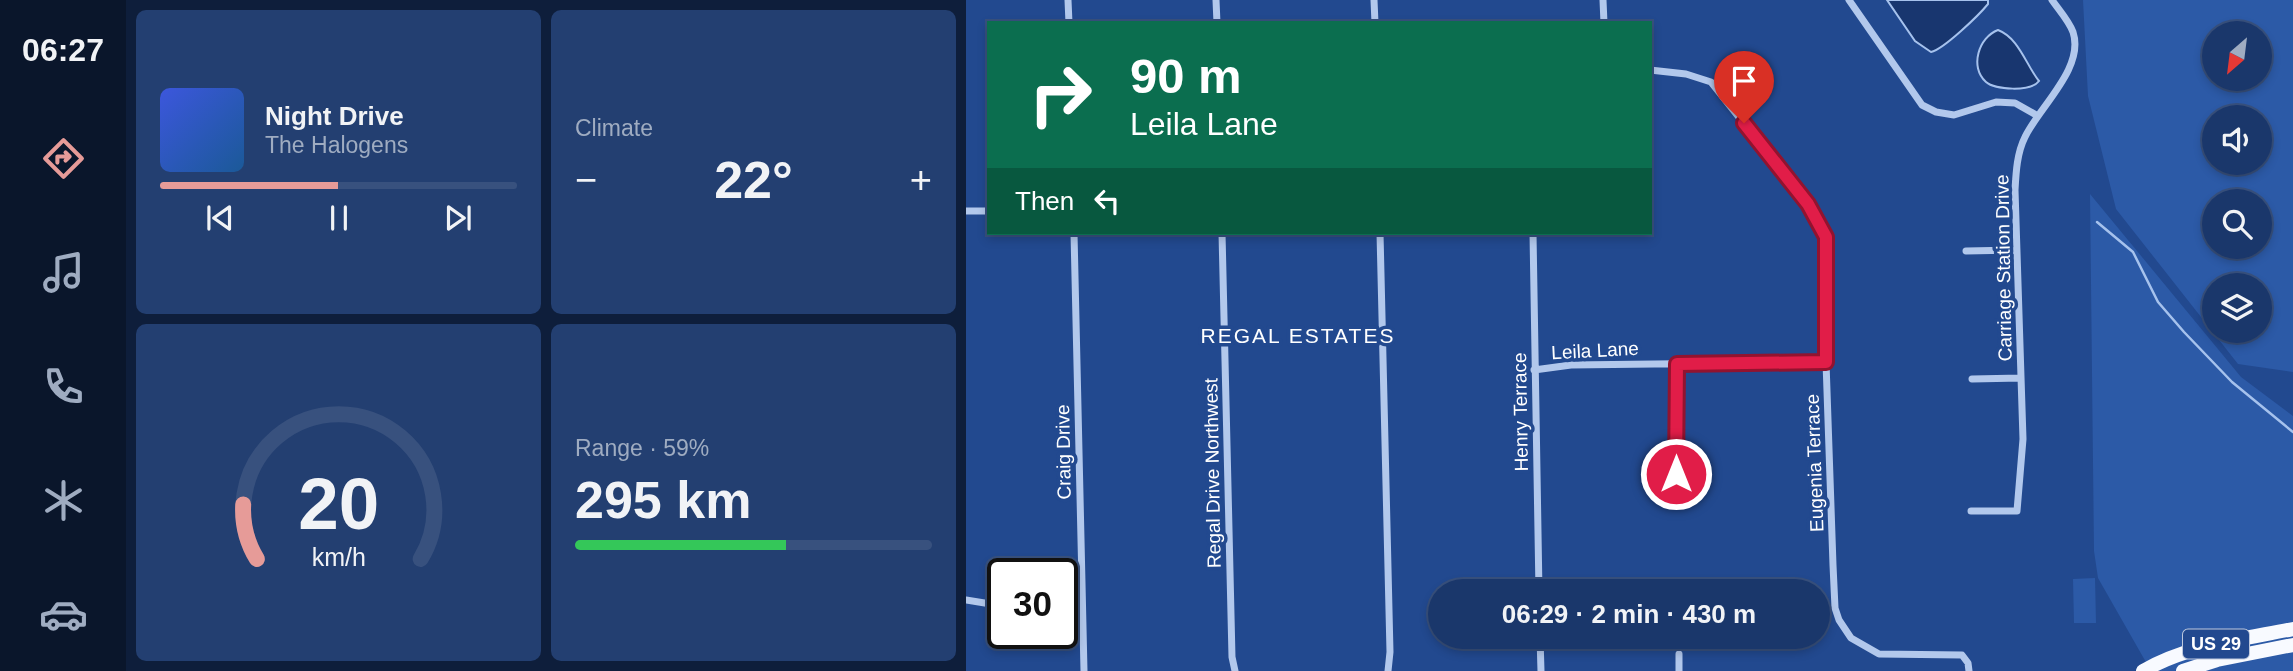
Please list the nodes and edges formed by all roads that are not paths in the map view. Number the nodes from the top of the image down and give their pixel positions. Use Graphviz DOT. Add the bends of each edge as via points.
graph roads {
  1 [pos="1068,0"];
  2 [pos="1216,0"];
  3 [pos="1374,0"];
  4 [pos="1603,0"];
  5 [pos="1849,0"];
  6 [pos="2052,0"];
  7 [pos="1069,21"];
  8 [pos="1217,21"];
  9 [pos="1375,21"];
  10 [pos="1604,21"];
  11 [pos="1652,70"];
  12 [pos="2038,116"];
  13 [pos="966,211"];
  14 [pos="987,211"];
  15 [pos="1074,235"];
  16 [pos="1222,235"];
  17 [pos="1380,235"];
  18 [pos="1533,235"];
  19 [pos="2017,250"];
  20 [pos="1966,251"];
  21 [pos="1826,362"];
  22 [pos="1677,364"];
  23 [pos="1534,370"];
  24 [pos="2021,378"];
  25 [pos="1972,379"];
  26 [pos="1676,502"];
  27 [pos="1971,511"];
  28 [pos="1539,579"];
  29 [pos="966,600"];
  30 [pos="987,603"];
  31 [pos="1078,617"];
  32 [pos="1082,618"];
  33 [pos="2293,629"];
  34 [pos="2293,645"];
  35 [pos="1540,649"];
  36 [pos="1679,654"];
  37 [pos="1084,671"];
  38 [pos="1235,671"];
  39 [pos="1388,671"];
  40 [pos="1541,671"];
  41 [pos="1679,671"];
  42 [pos="1969,671"];
  43 [pos="2143,671"];
  44 [pos="2183,671"];
  1 -- 7 [label="street"];
  2 -- 8 [label="street"];
  3 -- 9 [label="street"];
  4 -- 10 [label="street"];
  5 -- 12 [label="street" via="1922,105 1954,115 1996,102 2015,103"];
  6 -- 12 [label="street, Carriage Station Drive" via="2073,32 2074,53"];
  11 -- 21 [label="street, Eugenia Terrace" via="1711,82 1808,204 1826,237"];
  12 -- 19 [label="street, Carriage Station Drive" via="2017,161"];
  13 -- 14 [label="street"];
  15 -- 32 [label="street, Craig Drive"];
  16 -- 38 [label="street, Regal Drive Northwest"];
  17 -- 39 [label="street"];
  18 -- 23 [label="street, Henry Terrace"];
  19 -- 20 [label="street"];
  19 -- 24 [label="street, Carriage Station Drive"];
  21 -- 22 [label="street, Leila Lane"];
  21 -- 42 [label="street, Eugenia Terrace" via="1839,620 1851,638 1879,654 1962,655"];
  22 -- 23 [label="street, Leila Lane"];
  22 -- 26 [label="street"];
  23 -- 28 [label="street, Henry Terrace"];
  24 -- 25 [label="street"];
  24 -- 27 [label="street, Carriage Station Drive" via="2023,439 2017,511"];
  29 -- 30 [label="street"];
  31 -- 32 [label="street"];
  32 -- 37 [label="street, Craig Drive"];
  33 -- 43 [label="main road, US 29" via="2180,654"];
  34 -- 44 [label="main road, US 29"];
  35 -- 40 [label="street"];
  36 -- 41 [label="street"];
}
